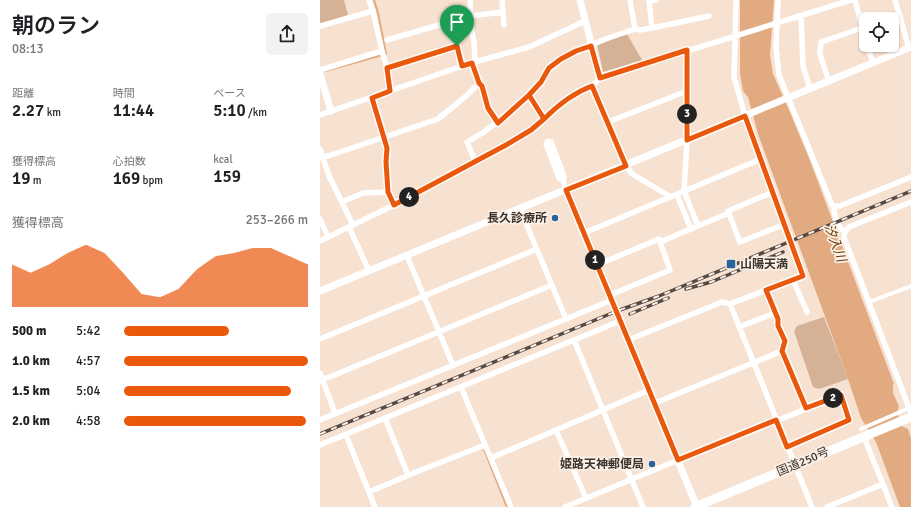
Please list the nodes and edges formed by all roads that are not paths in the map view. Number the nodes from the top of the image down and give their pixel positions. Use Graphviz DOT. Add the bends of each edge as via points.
graph roads {
  1 [pos="369,0"];
  2 [pos="470,0"];
  3 [pos="502,0"];
  4 [pos="580,0"];
  5 [pos="630,0"];
  6 [pos="656,0"];
  7 [pos="736,0"];
  8 [pos="778,0"];
  9 [pos="851,0"];
  10 [pos="855,0"];
  11 [pos="895,0"];
  12 [pos="649,1"];
  13 [pos="373,11"];
  14 [pos="503,12"];
  15 [pos="470,16"];
  16 [pos="709,16"];
  17 [pos="801,16"];
  18 [pos="859,16"];
  19 [pos="585,21"];
  20 [pos="451,22"];
  21 [pos="777,23"];
  22 [pos="504,25"];
  23 [pos="320,26"];
  24 [pos="652,28"];
  25 [pos="635,29"];
  26 [pos="859,29"];
  27 [pos="735,36"];
  28 [pos="387,40"];
  29 [pos="457,46"];
  30 [pos="591,46"];
  31 [pos="910,48"];
  32 [pos="687,50"];
  33 [pos="382,51"];
  34 [pos="869,52"];
  35 [pos="473,63"];
  36 [pos="873,63"];
  37 [pos="462,66"];
  38 [pos="387,68"];
  39 [pos="320,70"];
  40 [pos="320,74"];
  41 [pos="600,78"];
  42 [pos="829,82"];
  43 [pos="479,83"];
  44 [pos="592,86"];
  45 [pos="810,89"];
  46 [pos="390,91"];
  47 [pos="687,91"];
  48 [pos="529,95"];
  49 [pos="372,98"];
  50 [pos="788,99"];
  51 [pos="331,111"];
  52 [pos="320,115"];
  53 [pos="745,116"];
  54 [pos="544,119"];
  55 [pos="608,122"];
  56 [pos="498,123"];
  57 [pos="384,138"];
  58 [pos="687,140"];
  59 [pos="320,150"];
  60 [pos="322,158"];
  61 [pos="761,159"];
  62 [pos="475,161"];
  63 [pos="626,166"];
  64 [pos="911,176"];
  65 [pos="563,180"];
  66 [pos="566,190"];
  67 [pos="684,191"];
  68 [pos="388,192"];
  69 [pos="772,192"];
  70 [pos="674,196"];
  71 [pos="342,202"];
  72 [pos="911,202"];
  73 [pos="394,205"];
  74 [pos="834,206"];
  75 [pos="520,209"];
  76 [pos="729,213"];
  77 [pos="320,219"];
  78 [pos="785,224"];
  79 [pos="351,226"];
  80 [pos="698,226"];
  81 [pos="691,229"];
  82 [pos="845,232"];
  83 [pos="584,233"];
  84 [pos="328,237"];
  85 [pos="320,241"];
  86 [pos="660,242"];
  87 [pos="537,249"];
  88 [pos="407,256"];
  89 [pos="597,265"];
  90 [pos="369,271"];
  91 [pos="794,280"];
  92 [pos="552,285"];
  93 [pos="911,286"];
  94 [pos="766,290"];
  95 [pos="320,291"];
  96 [pos="424,297"];
  97 [pos="611,298"];
  98 [pos="869,302"];
  99 [pos="730,304"];
  100 [pos="807,312"];
  101 [pos="775,313"];
  102 [pos="566,319"];
  103 [pos="620,321"];
  104 [pos="739,327"];
  105 [pos="439,333"];
  106 [pos="320,339"];
  107 [pos="574,340"];
  108 [pos="628,340"];
  109 [pos="782,351"];
  110 [pos="753,362"];
  111 [pos="453,365"];
  112 [pos="320,373"];
  113 [pos="321,381"];
  114 [pos="461,387"];
  115 [pos="649,390"];
  116 [pos="654,403"];
  117 [pos="806,408"];
  118 [pos="603,410"];
  119 [pos="335,413"];
  120 [pos="910,413"];
  121 [pos="385,418"];
  122 [pos="320,420"];
  123 [pos="776,420"];
  124 [pos="556,430"];
  125 [pos="863,433"];
  126 [pos="346,435"];
  127 [pos="320,445"];
  128 [pos="485,445"];
  129 [pos="787,447"];
  130 [pos="491,458"];
  131 [pos="678,460"];
  132 [pos="795,466"];
  133 [pos="408,475"];
  134 [pos="632,480"];
  135 [pos="883,484"];
  136 [pos="369,492"];
  137 [pos="586,498"];
  138 [pos="373,506"];
  139 [pos="511,507"];
  140 [pos="565,507"];
  141 [pos="643,507"];
  142 [pos="696,507"];
  143 [pos="812,507"];
  144 [pos="827,507"];
  145 [pos="892,507"];
  1 -- 13 [label="street"];
  2 -- 15 [label="street"];
  3 -- 14 [label="street"];
  4 -- 19 [label="street"];
  5 -- 25 [label="street"];
  6 -- 12 [label="street"];
  7 -- 27 [label="street"];
  8 -- 21 [label="street"];
  9 -- 17 [label="street"];
  10 -- 18 [label="street"];
  11 -- 31 [label="street"];
  12 -- 24 [label="street"];
  13 -- 23 [label="street"];
  13 -- 33 [label="street"];
  14 -- 15 [label="street"];
  14 -- 22 [label="street"];
  15 -- 20 [label="street"];
  15 -- 35 [label="street" via="474,42"];
  16 -- 24 [label="street"];
  17 -- 21 [label="street"];
  17 -- 45 [label="street" via="803,66"];
  19 -- 30 [label="street"];
  19 -- 35 [label="street" via="529,47"];
  20 -- 28 [label="street"];
  20 -- 29 [label="street"];
  21 -- 27 [label="street"];
  21 -- 50 [label="street" via="779,75"];
  24 -- 25 [label="street"];
  25 -- 30 [label="street"];
  26 -- 42 [label="street" via="821,42 820,54"];
  27 -- 32 [label="street"];
  27 -- 53 [label="street" via="734,77"];
  29 -- 37 [label="street"];
  29 -- 38 [label="street"];
  30 -- 41 [label="street"];
  30 -- 48 [label="street" via="576,51 549,68"];
  31 -- 36 [label="street"];
  32 -- 41 [label="street"];
  32 -- 47 [label="street"];
  33 -- 38 [label="street"];
  33 -- 39 [label="street"];
  34 -- 36 [label="street"];
  35 -- 37 [label="street"];
  35 -- 43 [label="street"];
  36 -- 42 [label="street"];
  37 -- 46 [label="street"];
  38 -- 46 [label="street"];
  40 -- 51 [label="street"];
  41 -- 44 [label="street"];
  42 -- 45 [label="street"];
  43 -- 56 [label="street" via="488,108"];
  43 -- 57 [label="street" via="438,119"];
  44 -- 54 [label="street" via="579,90"];
  44 -- 55 [label="street"];
  45 -- 50 [label="street"];
  46 -- 49 [label="street"];
  47 -- 55 [label="street"];
  47 -- 58 [label="street"];
  48 -- 54 [label="street"];
  48 -- 56 [label="street"];
  49 -- 51 [label="street"];
  49 -- 57 [label="street"];
  50 -- 53 [label="street"];
  50 -- 74 [label="street"];
  51 -- 52 [label="street"];
  53 -- 58 [label="street"];
  53 -- 61 [label="street"];
  54 -- 62 [label="street" via="531,130"];
  55 -- 63 [label="street"];
  56 -- 62 [label="street" via="467,142"];
  57 -- 60 [label="street"];
  57 -- 68 [label="street" via="387,148"];
  58 -- 63 [label="street"];
  58 -- 67 [label="street"];
  59 -- 60 [label="street"];
  60 -- 71 [label="street"];
  61 -- 67 [label="street"];
  61 -- 69 [label="street"];
  62 -- 73 [label="street"];
  63 -- 66 [label="street"];
  63 -- 70 [label="street" via="632,174"];
  64 -- 74 [label="street" via="840,206"];
  65 -- 65 [label="street" via="564,176 551,142 548,141 546,144 559,178"];
  65 -- 66 [label="street"];
  66 -- 75 [label="street"];
  66 -- 83 [label="street"];
  67 -- 70 [label="street"];
  67 -- 80 [label="street"];
  68 -- 71 [label="street" via="363,193"];
  68 -- 73 [label="street"];
  69 -- 76 [label="street" via="728,211"];
  69 -- 78 [label="street"];
  70 -- 81 [label="street"];
  70 -- 83 [label="street"];
  71 -- 79 [label="street"];
  72 -- 82 [label="street" via="849,227"];
  73 -- 79 [label="street"];
  74 -- 82 [label="street" via="838,221"];
  75 -- 87 [label="street"];
  75 -- 88 [label="street"];
  76 -- 78 [label="street" via="740,242"];
  76 -- 80 [label="street"];
  77 -- 84 [label="street"];
  78 -- 91 [label="street" via="803,276"];
  79 -- 84 [label="street"];
  79 -- 90 [label="street"];
  80 -- 81 [label="street"];
  81 -- 86 [label="street"];
  82 -- 98 [label="street" via="844,237"];
  83 -- 89 [label="street"];
  84 -- 85 [label="street"];
  86 -- 89 [label="street" via="659,239"];
  86 -- 97 [label="street" via="670,270"];
  87 -- 92 [label="street"];
  87 -- 96 [label="street"];
  88 -- 90 [label="street"];
  88 -- 96 [label="street"];
  89 -- 97 [label="street"];
  90 -- 95 [label="street"];
  91 -- 94 [label="street"];
  91 -- 100 [label="street"];
  92 -- 102 [label="street"];
  92 -- 105 [label="street"];
  93 -- 98 [label="street"];
  94 -- 99 [label="street"];
  94 -- 101 [label="street"];
  96 -- 105 [label="street"];
  96 -- 106 [label="street"];
  97 -- 102 [label="street"];
  97 -- 103 [label="street"];
  98 -- 120 [label="street"];
  99 -- 104 [label="street"];
  99 -- 108 [label="street" via="722,302"];
  101 -- 104 [label="street"];
  101 -- 109 [label="street" via="785,341"];
  102 -- 111 [label="street"];
  103 -- 107 [label="street"];
  103 -- 108 [label="street"];
  104 -- 110 [label="street"];
  105 -- 111 [label="street"];
  105 -- 113 [label="street"];
  107 -- 114 [label="street"];
  107 -- 118 [label="street"];
  108 -- 115 [label="street"];
  109 -- 110 [label="street"];
  109 -- 117 [label="street"];
  110 -- 116 [label="street"];
  110 -- 123 [label="street"];
  111 -- 119 [label="street"];
  112 -- 113 [label="street"];
  113 -- 119 [label="street"];
  114 -- 121 [label="street"];
  114 -- 128 [label="street"];
  115 -- 116 [label="street"];
  115 -- 118 [label="street"];
  116 -- 131 [label="street"];
  117 -- 123 [label="street"];
  117 -- 129 [label="street" via="841,395 849,420"];
  118 -- 124 [label="street"];
  118 -- 134 [label="street"];
  119 -- 122 [label="street"];
  120 -- 125 [label="highway, 国道250号"];
  121 -- 126 [label="street"];
  121 -- 133 [label="street"];
  123 -- 129 [label="street"];
  123 -- 131 [label="street"];
  124 -- 130 [label="street"];
  124 -- 137 [label="street"];
  125 -- 132 [label="highway, 国道250号"];
  125 -- 135 [label="street"];
  126 -- 127 [label="street"];
  126 -- 136 [label="street"];
  128 -- 130 [label="street"];
  128 -- 133 [label="street"];
  129 -- 132 [label="street"];
  130 -- 139 [label="street"];
  131 -- 134 [label="street"];
  131 -- 142 [label="street"];
  132 -- 142 [label="highway, 国道250号"];
  132 -- 143 [label="street"];
  133 -- 136 [label="street"];
  134 -- 137 [label="street"];
  134 -- 141 [label="street"];
  135 -- 144 [label="street"];
  135 -- 145 [label="street"];
  136 -- 138 [label="street"];
  137 -- 140 [label="street"];
}
